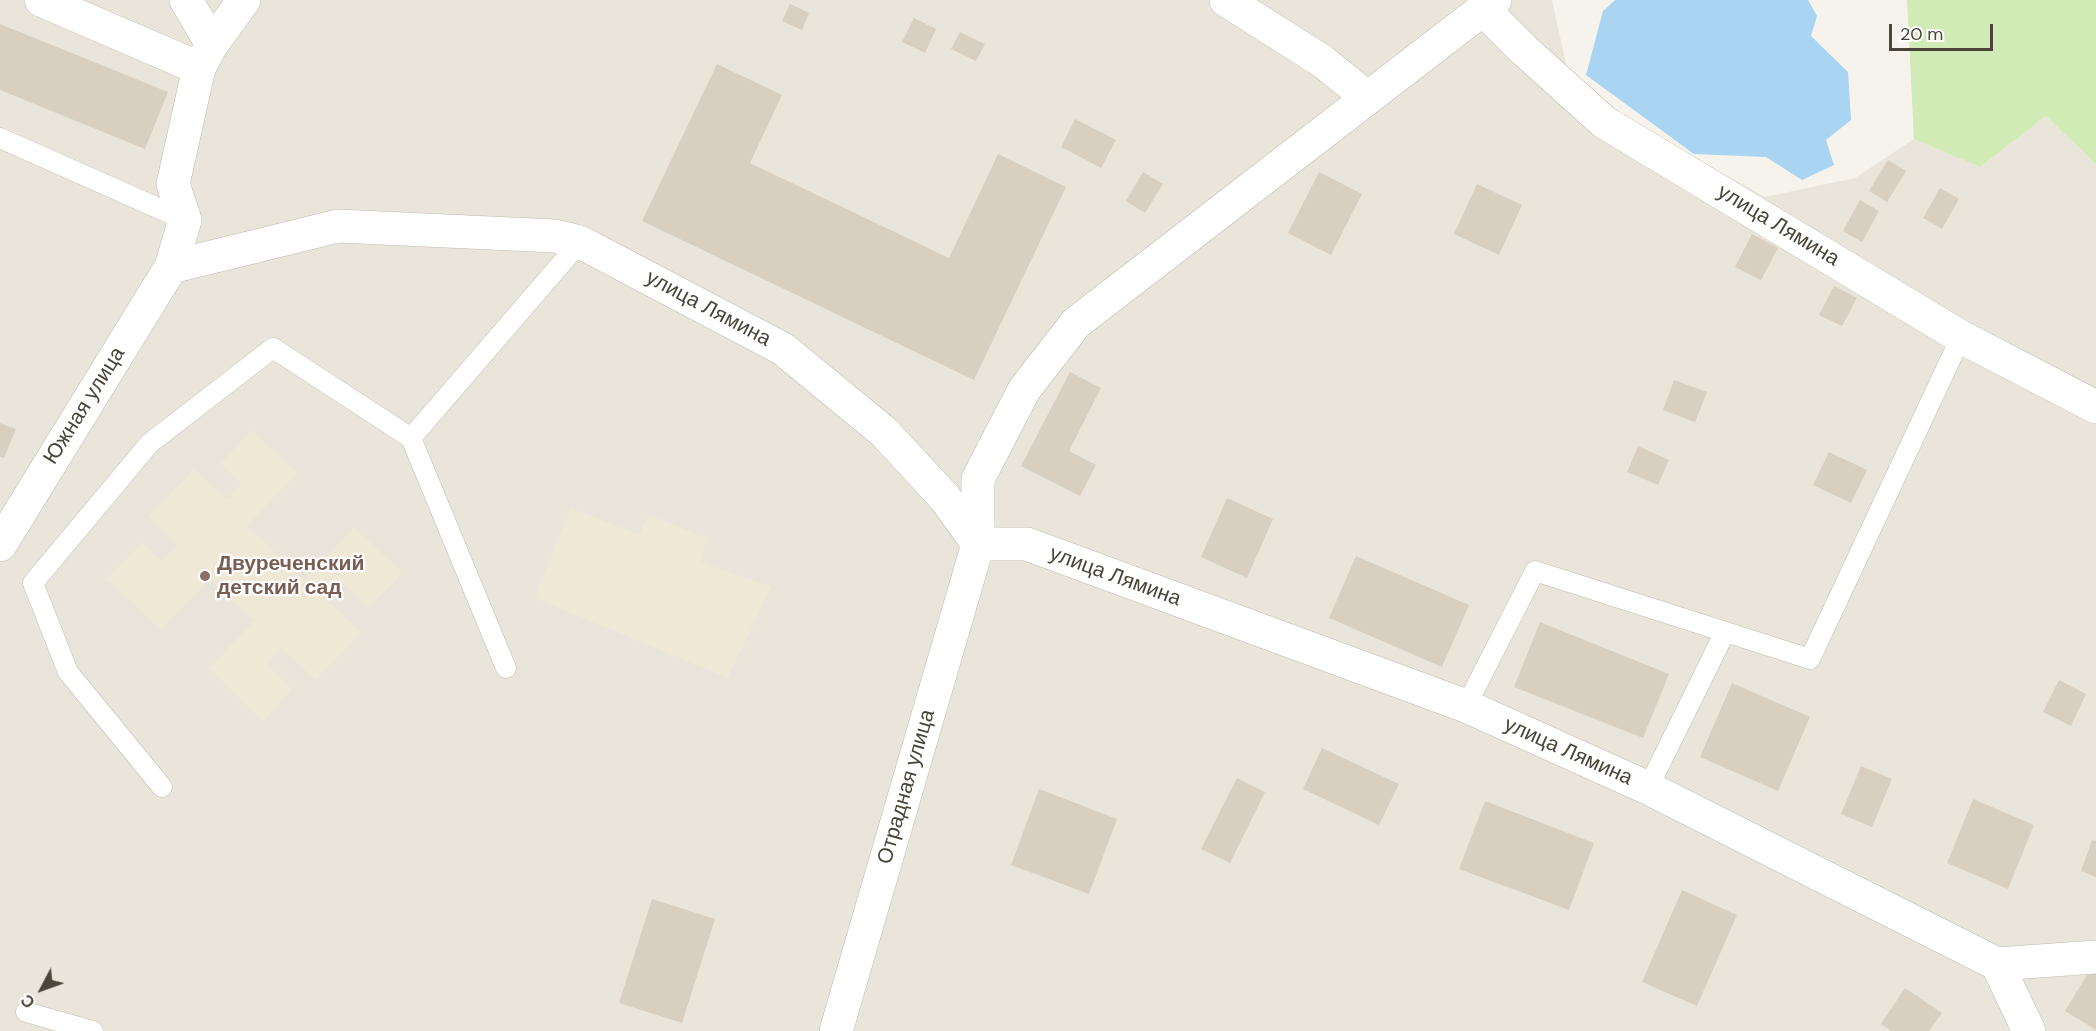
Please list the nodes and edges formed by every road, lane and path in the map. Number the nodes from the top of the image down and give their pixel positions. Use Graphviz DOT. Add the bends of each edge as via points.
graph roads {
  1 [pos="41,0"];
  2 [pos="186,0"];
  3 [pos="244,0"];
  4 [pos="1226,0"];
  5 [pos="1490,5"];
  6 [pos="205,56"];
  7 [pos="1368,98"];
  8 [pos="0,138"];
  9 [pos="185,220"];
  10 [pos="580,242"];
  11 [pos="171,267"];
  12 [pos="1961,337"];
  13 [pos="2096,407"];
  14 [pos="411,438"];
  15 [pos="978,544"];
  16 [pos="0,545"];
  17 [pos="1725,632"];
  18 [pos="506,668"];
  19 [pos="1466,706"];
  20 [pos="162,787"];
  21 [pos="1648,788"];
  22 [pos="2096,957"];
  23 [pos="1996,964"];
  24 [pos="26,1012"];
  25 [pos="93,1031"];
  26 [pos="836,1031"];
  27 [pos="2029,1031"];
  1 -- 6 [label="street"];
  2 -- 6 [label="street"];
  3 -- 6 [label="street"];
  4 -- 7 [label="street" via="1322,61"];
  5 -- 7 [label="street, Отрадная улица"];
  5 -- 12 [label="street, улица Лямина" via="1523,49 1604,122"];
  6 -- 9 [label="street" via="173,184"];
  7 -- 15 [label="street, Отрадная улица" via="1076,323 1024,390 978,479"];
  8 -- 9 [label="lane"];
  9 -- 11 [label="street, Южная улица"];
  10 -- 11 [label="street, улица Лямина" via="555,236 338,226"];
  10 -- 14 [label="lane"];
  10 -- 15 [label="street, улица Лямина" via="783,349 884,432 945,498"];
  11 -- 16 [label="street, Южная улица"];
  12 -- 13 [label="street, улица Лямина"];
  12 -- 17 [label="lane" via="1810,659"];
  14 -- 18 [label="lane"];
  14 -- 20 [label="lane" via="273,348 150,443 33,583 68,672"];
  15 -- 19 [label="street, улица Лямина" via="1027,544"];
  15 -- 26 [label="street, Отрадная улица"];
  17 -- 19 [label="lane" via="1535,571"];
  17 -- 21 [label="lane"];
  19 -- 21 [label="street, улица Лямина"];
  21 -- 23 [label="street, улица Лямина"];
  22 -- 23 [label="street"];
  23 -- 27 [label="street"];
  24 -- 25 [label="lane"];
}
